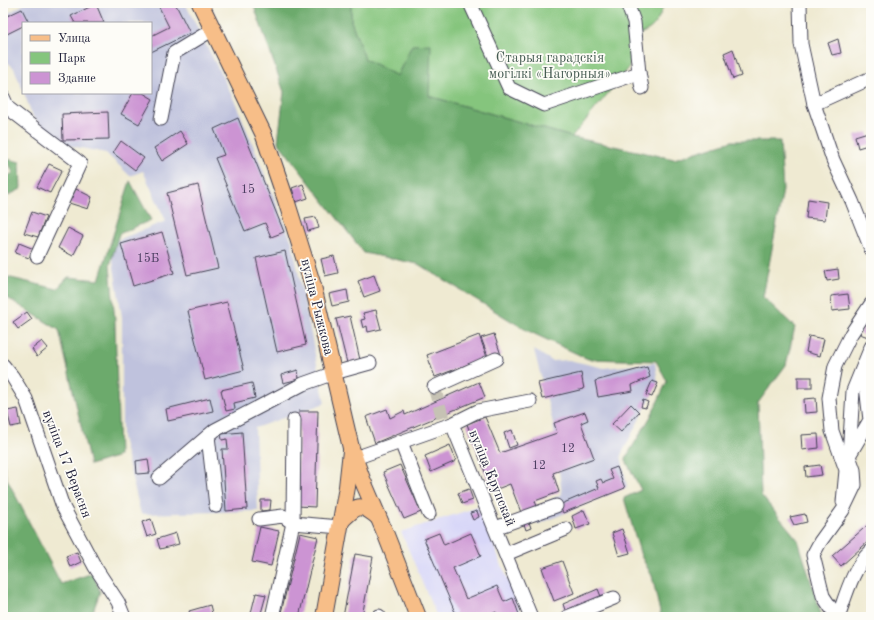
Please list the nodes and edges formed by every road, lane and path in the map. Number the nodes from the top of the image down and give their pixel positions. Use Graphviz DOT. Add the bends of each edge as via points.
graph roads {
  1 [pos="470,3"];
  2 [pos="627,3"];
  3 [pos="800,3"];
  4 [pos="200,4"];
  5 [pos="214,31"];
  6 [pos="639,73"];
  7 [pos="871,78"];
  8 [pos="642,88"];
  9 [pos="814,104"];
  10 [pos="5,106"];
  11 [pos="160,119"];
  12 [pos="871,249"];
  13 [pos="37,256"];
  14 [pos="871,304"];
  15 [pos="871,347"];
  16 [pos="496,359"];
  17 [pos="370,363"];
  18 [pos="3,365"];
  19 [pos="334,373"];
  20 [pos="869,382"];
  21 [pos="434,387"];
  22 [pos="530,401"];
  23 [pos="870,419"];
  24 [pos="294,420"];
  25 [pos="452,424"];
  26 [pos="208,436"];
  27 [pos="402,442"];
  28 [pos="353,453"];
  29 [pos="849,456"];
  30 [pos="159,478"];
  31 [pos="216,506"];
  32 [pos="556,506"];
  33 [pos="843,510"];
  34 [pos="429,514"];
  35 [pos="378,517"];
  36 [pos="259,519"];
  37 [pos="292,523"];
  38 [pos="341,524"];
  39 [pos="495,528"];
  40 [pos="566,529"];
  41 [pos="871,551"];
  42 [pos="506,554"];
  43 [pos="614,598"];
  44 [pos="124,617"];
  45 [pos="272,617"];
  46 [pos="324,617"];
  47 [pos="418,617"];
  48 [pos="531,617"];
  49 [pos="567,617"];
  50 [pos="837,617"];
  1 -- 6 [label="street" via="509,88 544,105"];
  2 -- 6 [label="street" via="634,22"];
  3 -- 9 [label="street" via="801,44"];
  4 -- 5 [label="main road, вуліца Рыжкова"];
  5 -- 11 [label="street" via="174,52"];
  5 -- 19 [label="main road, вуліца Рыжкова" via="262,133 286,200 313,286"];
  6 -- 8 [label="street"];
  7 -- 9 [label="street"];
  9 -- 12 [label="street" via="833,160"];
  10 -- 13 [label="street" via="80,163"];
  14 -- 33 [label="street" via="851,334 835,366 829,398 832,431 846,470"];
  15 -- 29 [label="street" via="853,391"];
  16 -- 21 [label="street"];
  17 -- 19 [label="street"];
  18 -- 44 [label="street, вуліца 17 Верасня" via="26,400 63,507 95,567 118,602"];
  19 -- 26 [label="street" via="303,384"];
  19 -- 28 [label="main road, вуліца Рыжкова"];
  20 -- 23 [label="street"];
  22 -- 25 [label="street" via="478,411"];
  23 -- 29 [label="street"];
  24 -- 37 [label="street"];
  25 -- 27 [label="street, вуліца Крупскай"];
  25 -- 39 [label="street, вуліца Крупскай"];
  26 -- 30 [label="street"];
  26 -- 31 [label="street"];
  27 -- 28 [label="street, вуліца Крупскай"];
  27 -- 34 [label="street"];
  28 -- 35 [label="main road, вуліца Рыжкова"];
  28 -- 38 [label="main road"];
  29 -- 33 [label="street" via="854,470 855,485"];
  32 -- 39 [label="street"];
  33 -- 50 [label="street" via="813,555 823,596"];
  35 -- 38 [label="main road" via="369,509 354,508"];
  35 -- 47 [label="main road, вуліца Рыжкова"];
  36 -- 37 [label="street" via="283,516"];
  37 -- 38 [label="street"];
  37 -- 45 [label="street"];
  38 -- 46 [label="main road"];
  39 -- 42 [label="street, вуліца Крупскай"];
  40 -- 42 [label="street"];
  41 -- 50 [label="street" via="864,557 849,584"];
  42 -- 48 [label="street, вуліца Крупскай"];
  43 -- 49 [label="street"];
}
